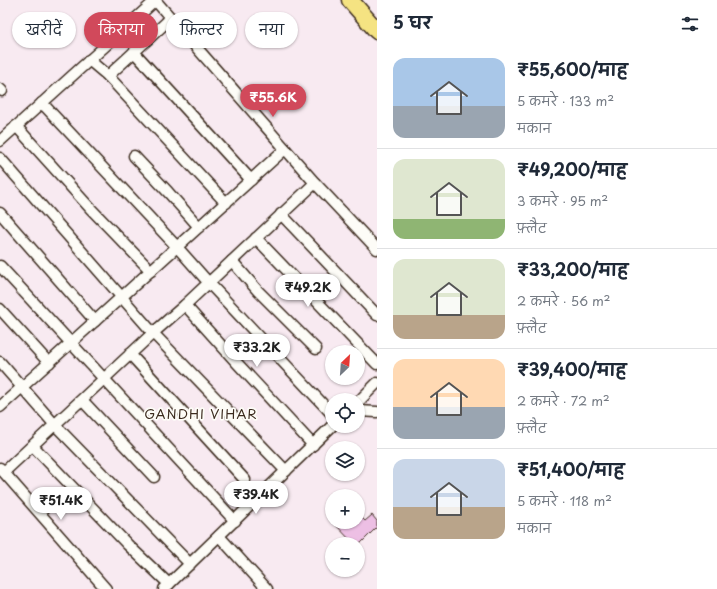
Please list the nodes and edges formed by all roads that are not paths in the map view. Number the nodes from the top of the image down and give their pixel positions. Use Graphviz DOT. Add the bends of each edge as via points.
graph roads {
  1 [pos="155,0"];
  2 [pos="350,0"];
  3 [pos="166,12"];
  4 [pos="166,23"];
  5 [pos="377,31"];
  6 [pos="197,48"];
  7 [pos="134,52"];
  8 [pos="89,60"];
  9 [pos="108,76"];
  10 [pos="42,103"];
  11 [pos="16,126"];
  12 [pos="0,141"];
  13 [pos="285,149"];
  14 [pos="134,156"];
  15 [pos="0,158"];
  16 [pos="251,180"];
  17 [pos="314,183"];
  18 [pos="226,203"];
  19 [pos="0,213"];
  20 [pos="281,214"];
  21 [pos="199,227"];
  22 [pos="256,238"];
  23 [pos="177,247"];
  24 [pos="377,249"];
  25 [pos="232,261"];
  26 [pos="0,266"];
  27 [pos="150,271"];
  28 [pos="208,282"];
  29 [pos="122,297"];
  30 [pos="185,305"];
  31 [pos="0,309"];
  32 [pos="377,315"];
  33 [pos="95,321"];
  34 [pos="153,333"];
  35 [pos="72,342"];
  36 [pos="316,349"];
  37 [pos="130,354"];
  38 [pos="0,362"];
  39 [pos="49,363"];
  40 [pos="377,364"];
  41 [pos="104,379"];
  42 [pos="377,383"];
  43 [pos="22,387"];
  44 [pos="365,395"];
  45 [pos="82,400"];
  46 [pos="0,407"];
  47 [pos="325,407"];
  48 [pos="365,411"];
  49 [pos="377,412"];
  50 [pos="55,425"];
  51 [pos="325,433"];
  52 [pos="313,444"];
  53 [pos="33,446"];
  54 [pos="2,470"];
  55 [pos="286,471"];
  56 [pos="154,477"];
  57 [pos="245,480"];
  58 [pos="235,521"];
  59 [pos="219,536"];
  60 [pos="190,564"];
  61 [pos="167,587"];
  62 [pos="106,589"];
  63 [pos="267,589"];
  1 -- 3 [label="street"];
  1 -- 8 [label="street"];
  2 -- 5 [label="highway"];
  4 -- 7 [label="street"];
  6 -- 13 [label="street"];
  7 -- 9 [label="street"];
  7 -- 16 [label="street"];
  8 -- 9 [label="street"];
  8 -- 10 [label="street"];
  9 -- 18 [label="street"];
  10 -- 11 [label="street"];
  10 -- 23 [label="street"];
  11 -- 12 [label="street"];
  11 -- 27 [label="street"];
  13 -- 16 [label="street"];
  13 -- 17 [label="street"];
  14 -- 21 [label="street"];
  15 -- 29 [label="street"];
  16 -- 18 [label="street"];
  17 -- 20 [label="street"];
  17 -- 24 [label="street"];
  18 -- 21 [label="street"];
  19 -- 33 [label="street"];
  20 -- 22 [label="street"];
  20 -- 32 [label="street"];
  21 -- 23 [label="street"];
  22 -- 25 [label="street"];
  22 -- 40 [label="street"];
  23 -- 27 [label="street"];
  23 -- 28 [label="street"];
  25 -- 28 [label="street"];
  25 -- 36 [label="street"];
  26 -- 35 [label="street"];
  27 -- 29 [label="street"];
  28 -- 30 [label="street"];
  28 -- 47 [label="street"];
  29 -- 33 [label="street"];
  29 -- 34 [label="street"];
  30 -- 34 [label="street"];
  30 -- 52 [label="street"];
  31 -- 39 [label="street"];
  33 -- 35 [label="street"];
  34 -- 37 [label="street"];
  34 -- 55 [label="street"];
  35 -- 39 [label="street"];
  35 -- 41 [label="street"];
  37 -- 41 [label="street"];
  37 -- 57 [label="street"];
  38 -- 43 [label="street"];
  39 -- 43 [label="street"];
  41 -- 45 [label="street"];
  41 -- 58 [label="street"];
  42 -- 44 [label="street"];
  43 -- 46 [label="street"];
  43 -- 50 [label="street"];
  45 -- 50 [label="street"];
  45 -- 56 [label="street"];
  48 -- 49 [label="street"];
  50 -- 53 [label="street"];
  50 -- 60 [label="street"];
  51 -- 52 [label="street"];
  52 -- 55 [label="street"];
  53 -- 54 [label="street"];
  53 -- 61 [label="street"];
  54 -- 62 [label="street"];
  55 -- 58 [label="street"];
  58 -- 59 [label="street"];
  59 -- 60 [label="street"];
  59 -- 63 [label="street"];
  60 -- 61 [label="street"];
}
